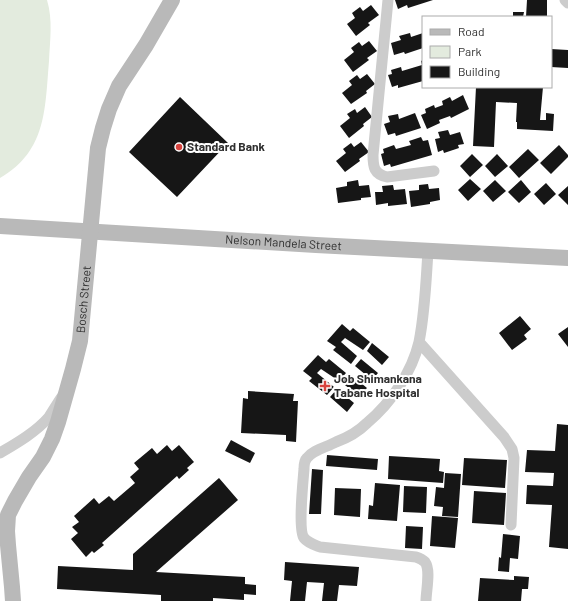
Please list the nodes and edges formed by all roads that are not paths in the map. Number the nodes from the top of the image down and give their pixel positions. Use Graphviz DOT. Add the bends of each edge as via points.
graph roads {
  1 [pos="172,0"];
  2 [pos="388,0"];
  3 [pos="565,0"];
  4 [pos="568,3"];
  5 [pos="434,171"];
  6 [pos="0,226"];
  7 [pos="91,231"];
  8 [pos="428,251"];
  9 [pos="568,258"];
  10 [pos="419,342"];
  11 [pos="67,390"];
  12 [pos="0,453"];
  13 [pos="511,525"];
  14 [pos="13,601"];
  15 [pos="426,601"];
  1 -- 7 [label="street, Bosch Street" via="119,86 109,109 98,148"];
  2 -- 5 [label="street" via="373,165 380,175 387,177"];
  3 -- 4 [label="street"];
  6 -- 7 [label="street, Nelson Mandela Street"];
  7 -- 8 [label="street, Nelson Mandela Street"];
  7 -- 11 [label="street, Bosch Street" via="80,341"];
  8 -- 9 [label="street, Nelson Mandela Street"];
  8 -- 10 [label="street"];
  10 -- 13 [label="street" via="512,449 514,458"];
  10 -- 15 [label="street" via="404,378 381,410 354,433 307,458 304,463 301,525 305,540 320,547 416,557 422,560 428,572"];
  11 -- 12 [label="street" via="37,429"];
  11 -- 14 [label="street, Bosch Street" via="52,439 8,515"];
}
